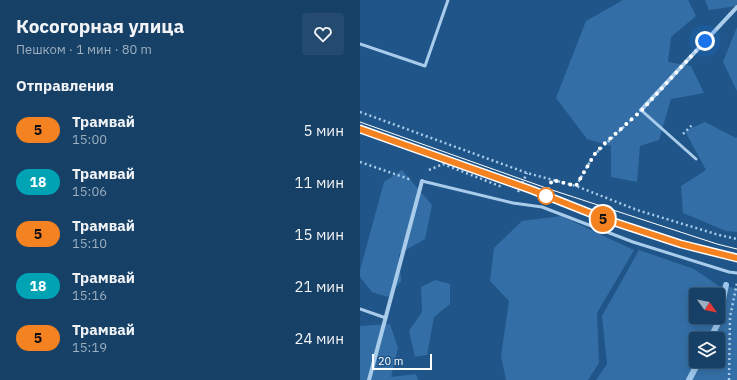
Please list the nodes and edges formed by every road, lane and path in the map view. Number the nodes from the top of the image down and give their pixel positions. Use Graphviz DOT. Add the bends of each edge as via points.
graph roads {
  1 [pos="448,0"];
  2 [pos="737,7"];
  3 [pos="360,44"];
  4 [pos="642,110"];
  5 [pos="360,112"];
  6 [pos="696,159"];
  7 [pos="360,162"];
  8 [pos="423,173"];
  9 [pos="527,173"];
  10 [pos="416,176"];
  11 [pos="422,181"];
  12 [pos="576,186"];
  13 [pos="504,188"];
  14 [pos="511,190"];
  15 [pos="737,239"];
  16 [pos="737,273"];
  17 [pos="737,281"];
  18 [pos="360,309"];
  19 [pos="386,318"];
  20 [pos="369,380"];
  21 [pos="729,380"];
  1 -- 3 [label="lane" via="425,66"];
  2 -- 4 [label="street"];
  4 -- 6 [label="lane"];
  4 -- 12 [label="path" via="594,155"];
  5 -- 9 [label="path"];
  7 -- 10 [label="path" via="409,179"];
  8 -- 13 [label="path" via="443,164"];
  9 -- 12 [label="path"];
  9 -- 14 [label="path" via="518,193"];
  11 -- 16 [label="lane" via="514,203 542,207 633,242"];
  11 -- 19 [label="street"];
  12 -- 15 [label="path" via="636,210"];
  17 -- 21 [label="path" via="730,317"];
  18 -- 19 [label="lane"];
  19 -- 20 [label="street"];
}
